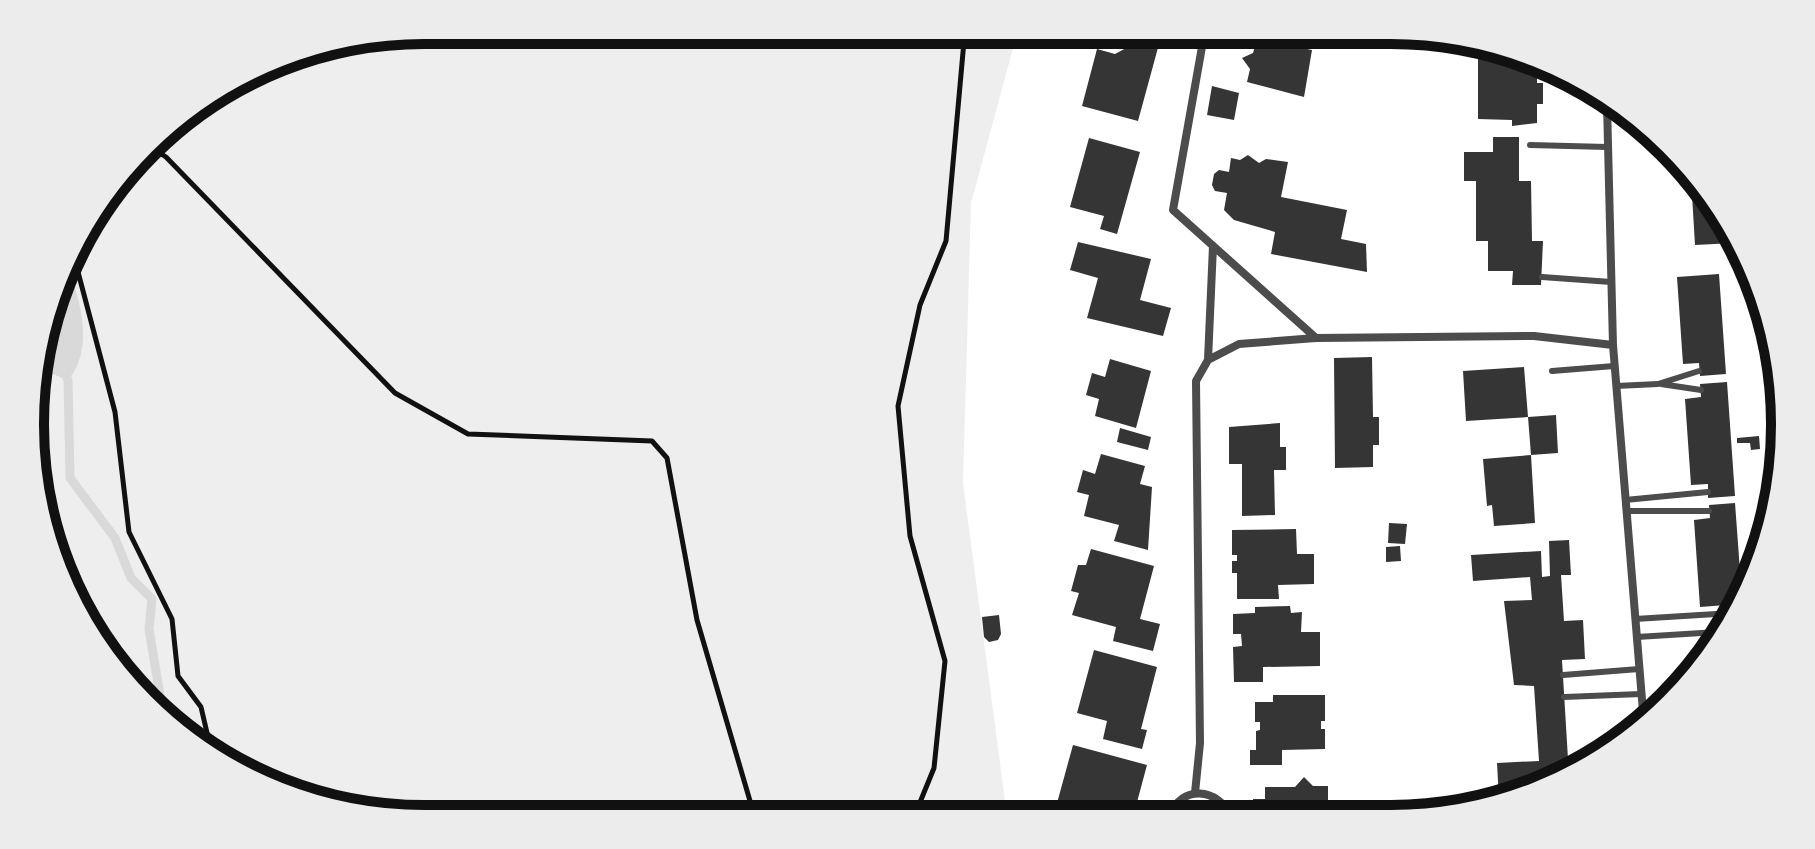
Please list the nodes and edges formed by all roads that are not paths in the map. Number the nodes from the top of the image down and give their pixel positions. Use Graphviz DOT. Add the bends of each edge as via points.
graph roads {
  1 [pos="1203,44"];
  2 [pos="1607,112"];
  3 [pos="1530,145"];
  4 [pos="1607,147"];
  5 [pos="1213,246"];
  6 [pos="1542,277"];
  7 [pos="1611,282"];
  8 [pos="1316,338"];
  9 [pos="1613,345"];
  10 [pos="1208,360"];
  11 [pos="1614,366"];
  12 [pos="1552,371"];
  13 [pos="1699,371"];
  14 [pos="1658,384"];
  15 [pos="1616,386"];
  16 [pos="1701,390"];
  17 [pos="1708,492"];
  18 [pos="1625,500"];
  19 [pos="1628,511"];
  20 [pos="1709,511"];
  21 [pos="1716,614"];
  22 [pos="1635,619"];
  23 [pos="1709,633"];
  24 [pos="1637,637"];
  25 [pos="1639,669"];
  26 [pos="1563,675"];
  27 [pos="1641,694"];
  28 [pos="1564,697"];
  29 [pos="1643,710"];
  30 [pos="1195,793"];
  31 [pos="1177,805"];
  32 [pos="1225,805"];
  1 -- 5 [label="street" via="1173,210"];
  2 -- 4 [label="street"];
  3 -- 4 [label="lane"];
  4 -- 7 [label="street"];
  5 -- 8 [label="street"];
  5 -- 10 [label="street"];
  6 -- 7 [label="lane"];
  7 -- 9 [label="street"];
  8 -- 9 [label="street" via="1518,335"];
  8 -- 10 [label="street" via="1239,344"];
  9 -- 11 [label="street"];
  10 -- 30 [label="street" via="1196,381 1200,743"];
  11 -- 12 [label="lane"];
  11 -- 15 [label="street"];
  13 -- 14 [label="lane"];
  14 -- 15 [label="lane"];
  14 -- 16 [label="lane"];
  15 -- 18 [label="street"];
  17 -- 18 [label="lane"];
  18 -- 19 [label="street"];
  19 -- 20 [label="lane"];
  19 -- 22 [label="street"];
  21 -- 22 [label="lane"];
  22 -- 24 [label="street"];
  23 -- 24 [label="lane"];
  24 -- 25 [label="street"];
  25 -- 26 [label="lane"];
  25 -- 27 [label="street"];
  27 -- 28 [label="lane"];
  27 -- 29 [label="street"];
  30 -- 31 [label="street"];
  30 -- 32 [label="street" via="1210,794"];
}
